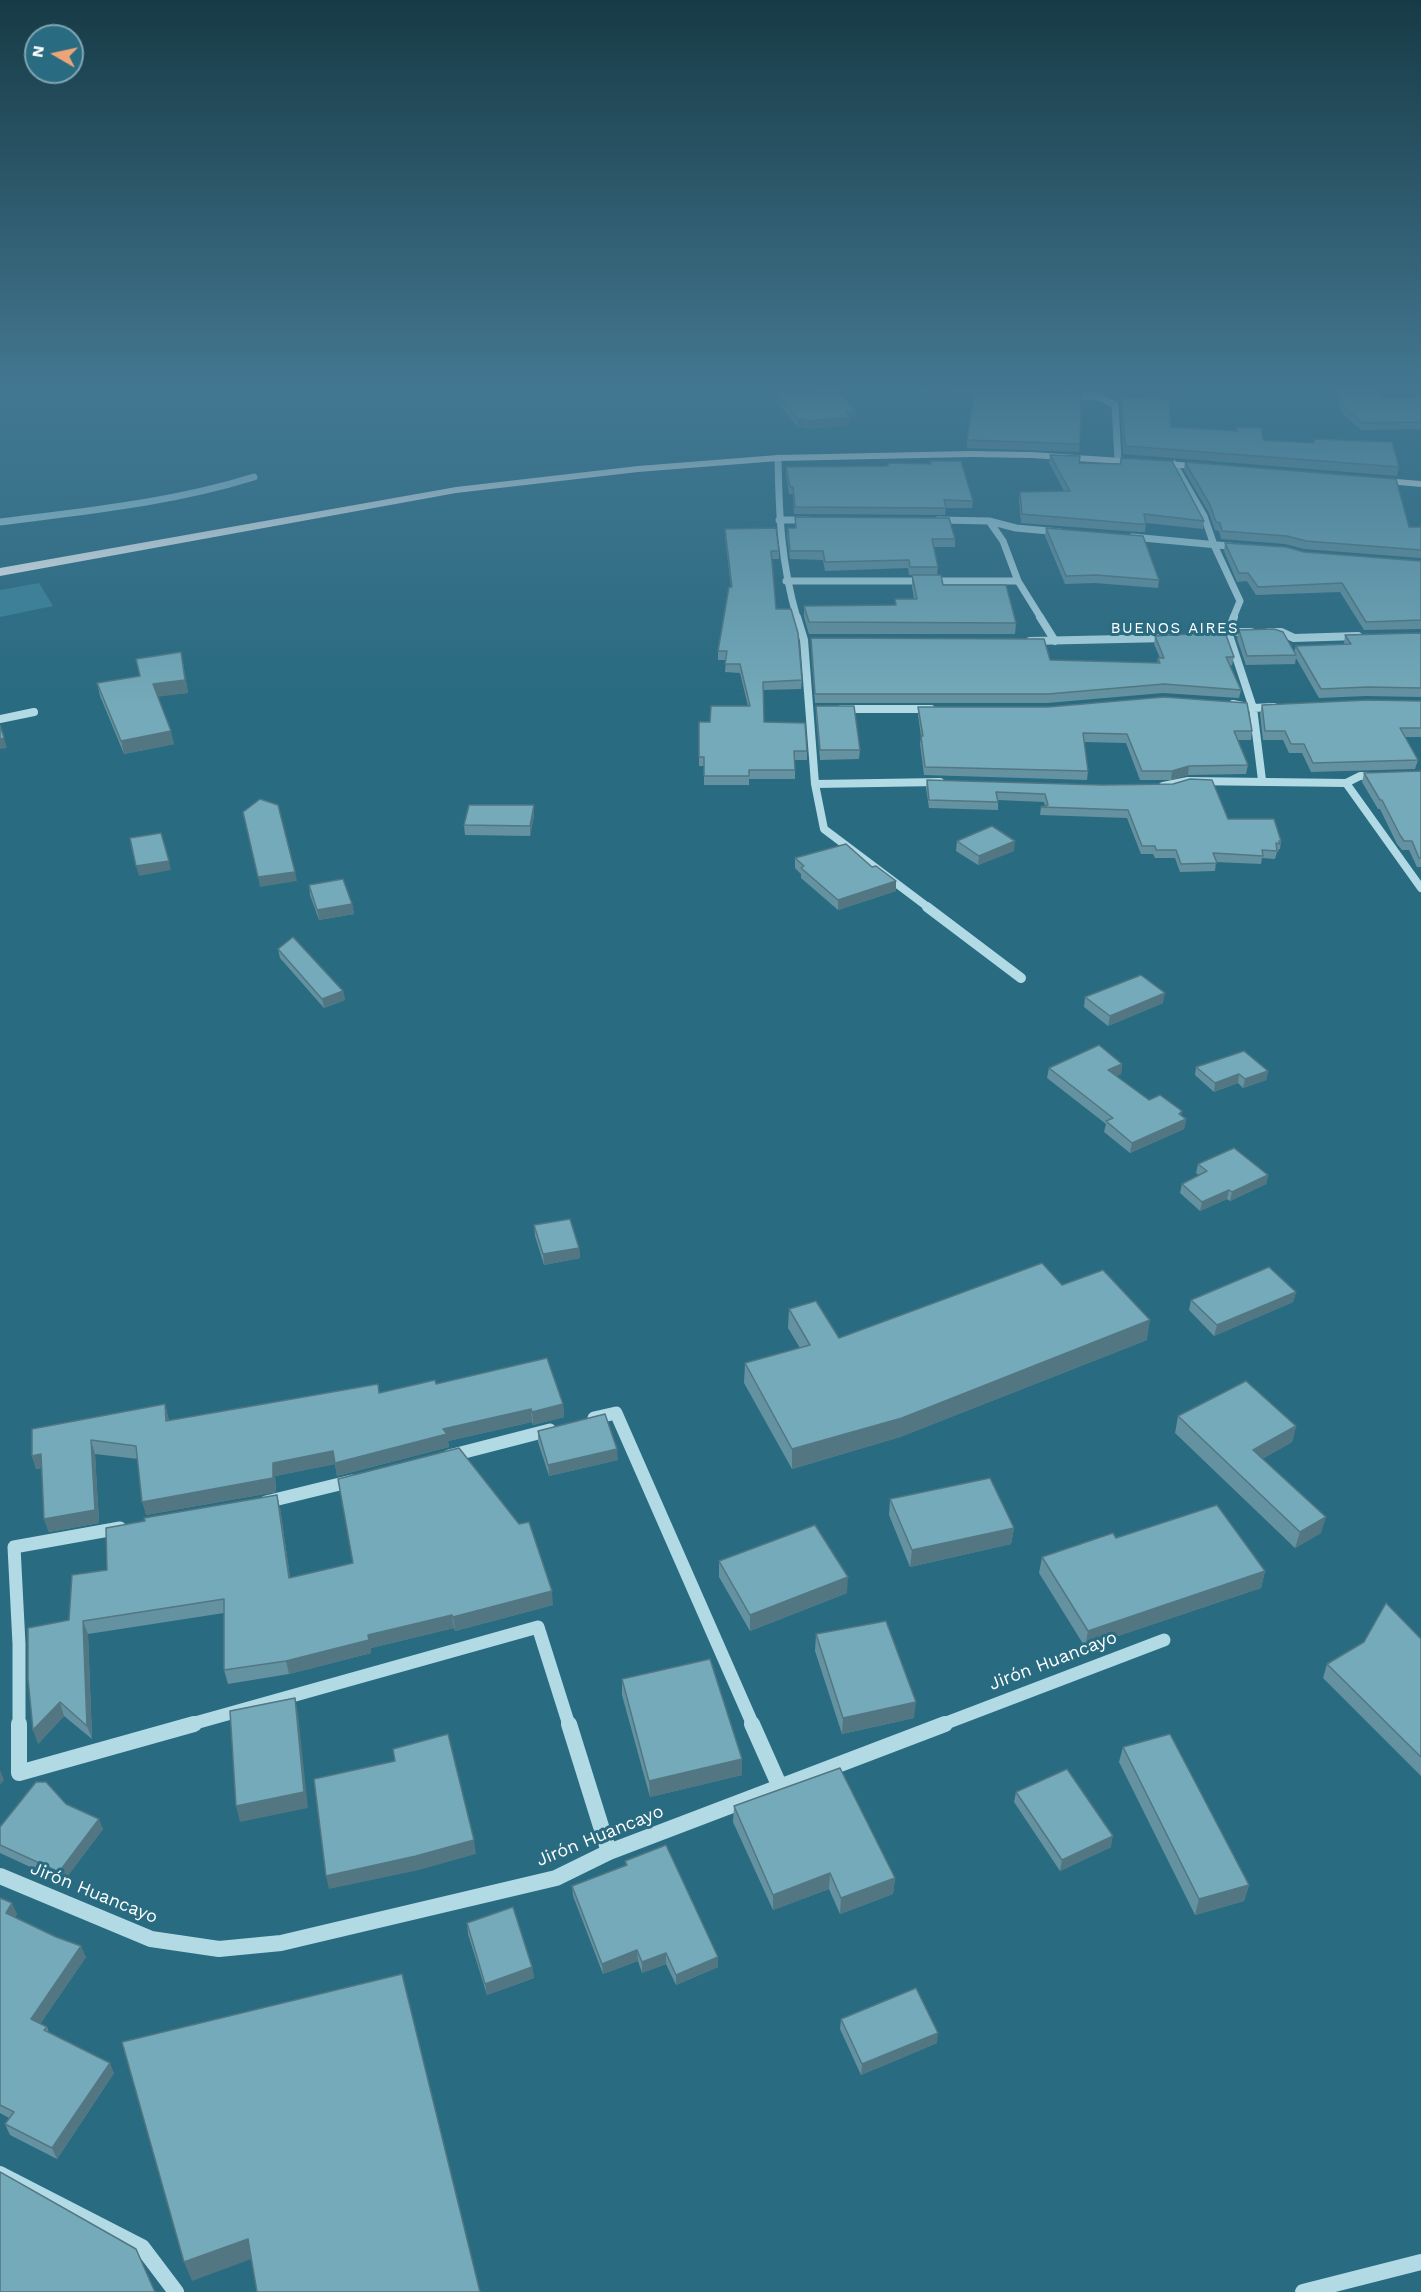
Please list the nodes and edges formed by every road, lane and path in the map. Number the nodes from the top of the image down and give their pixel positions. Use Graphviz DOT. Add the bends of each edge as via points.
graph roads {
  1 [pos="205,492"];
  2 [pos="445,492"];
  3 [pos="779,492"];
  4 [pos="1190,492"];
  5 [pos="779,520"];
  6 [pos="813,520"];
  7 [pos="927,520"];
  8 [pos="989,521"];
  9 [pos="0,522"];
  10 [pos="1073,533"];
  11 [pos="1120,537"];
  12 [pos="1214,545"];
  13 [pos="1250,548"];
  14 [pos="0,572"];
  15 [pos="786,581"];
  16 [pos="1018,581"];
  17 [pos="1228,632"];
  18 [pos="1204,636"];
  19 [pos="1363,636"];
  20 [pos="1172,638"];
  21 [pos="804,640"];
  22 [pos="816,640"];
  23 [pos="1019,641"];
  24 [pos="1055,641"];
  25 [pos="1225,704"];
  26 [pos="1287,706"];
  27 [pos="1253,708"];
  28 [pos="808,709"];
  29 [pos="820,709"];
  30 [pos="832,709"];
  31 [pos="940,709"];
  32 [pos="34,712"];
  33 [pos="0,719"];
  34 [pos="1390,776"];
  35 [pos="1262,780"];
  36 [pos="952,782"];
  37 [pos="815,783"];
  38 [pos="1346,783"];
  39 [pos="1148,786"];
  40 [pos="1421,888"];
  41 [pos="1021,978"];
  42 [pos="582,1421"];
  43 [pos="560,1427"];
  44 [pos="436,1459"];
  45 [pos="368,1477"];
  46 [pos="255,1504"];
  47 [pos="129,1527"];
  48 [pos="1164,1640"];
  49 [pos="780,1787"];
  50 [pos="609,1852"];
  51 [pos="0,1876"];
  52 [pos="0,2174"];
  53 [pos="1421,2262"];
  54 [pos="176,2292"];
  55 [pos="1303,2292"];
  1 -- 9 [label="street"];
  2 -- 14 [label="highway"];
  3 -- 5 [label="street"];
  4 -- 12 [label="street"];
  5 -- 6 [label="street"];
  5 -- 15 [label="street"];
  7 -- 8 [label="street"];
  8 -- 10 [label="street" via="1016,528"];
  8 -- 16 [label="street" via="1003,541"];
  11 -- 12 [label="street"];
  12 -- 13 [label="street"];
  12 -- 17 [label="street" via="1240,601"];
  15 -- 16 [label="street"];
  15 -- 21 [label="street"];
  16 -- 24 [label="street"];
  17 -- 18 [label="street"];
  17 -- 19 [label="street" via="1281,632 1294,638"];
  17 -- 27 [label="street"];
  20 -- 24 [label="street"];
  21 -- 22 [label="street"];
  21 -- 28 [label="street"];
  23 -- 24 [label="street"];
  25 -- 27 [label="street"];
  26 -- 27 [label="street"];
  27 -- 35 [label="street"];
  28 -- 29 [label="street"];
  28 -- 37 [label="street"];
  30 -- 31 [label="street"];
  32 -- 33 [label="street"];
  34 -- 38 [label="street" via="1360,776"];
  35 -- 38 [label="street"];
  35 -- 39 [label="street"];
  36 -- 37 [label="street"];
  37 -- 41 [label="street" via="824,829"];
  38 -- 40 [label="street"];
  42 -- 49 [label="street" via="616,1413"];
  43 -- 44 [label="street"];
  45 -- 46 [label="street"];
  47 -- 50 [label="street" via="14,1547 19,1773 538,1627"];
  48 -- 49 [label="street, Jirón Huancayo"];
  49 -- 50 [label="street, Jirón Huancayo"];
  50 -- 51 [label="street, Jirón Huancayo" via="556,1878 281,1943 219,1949 151,1939"];
  52 -- 54 [label="street" via="142,2247"];
  53 -- 55 [label="street"];
}
